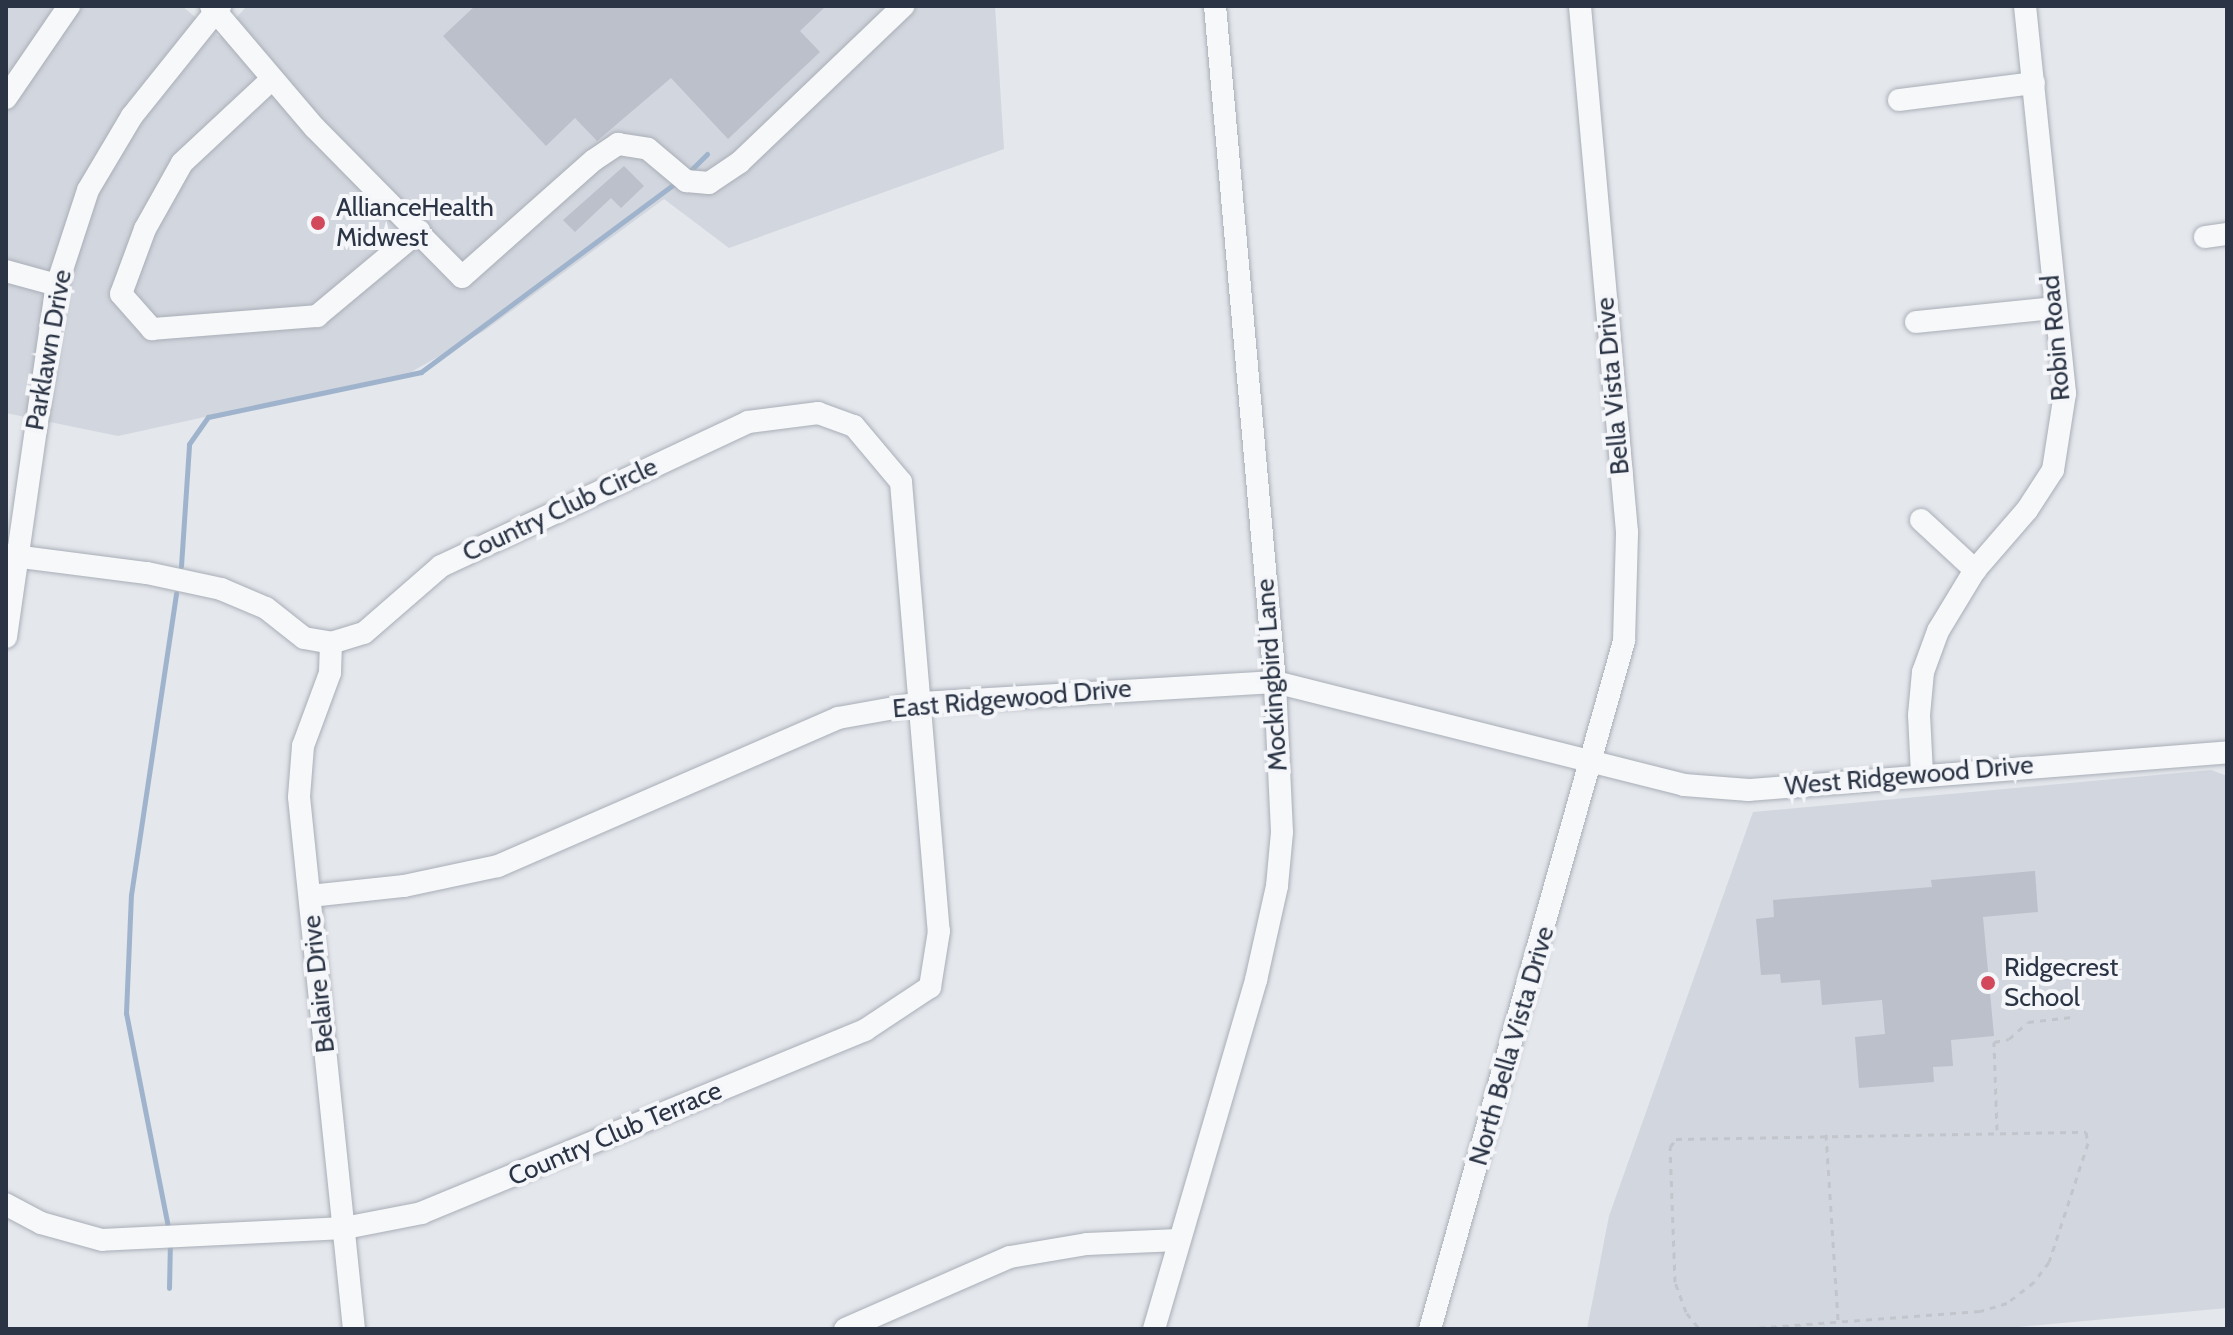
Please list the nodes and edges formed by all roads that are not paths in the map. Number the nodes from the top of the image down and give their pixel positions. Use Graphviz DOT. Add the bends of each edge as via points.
graph roads {
  1 [pos="69,6"];
  2 [pos="903,6"];
  3 [pos="1215,6"];
  4 [pos="1580,6"];
  5 [pos="2025,6"];
  6 [pos="216,7"];
  7 [pos="272,79"];
  8 [pos="2034,83"];
  9 [pos="6,98"];
  10 [pos="1899,100"];
  11 [pos="419,231"];
  12 [pos="6,271"];
  13 [pos="57,285"];
  14 [pos="2054,308"];
  15 [pos="1916,322"];
  16 [pos="1921,520"];
  17 [pos="11,556"];
  18 [pos="1975,570"];
  19 [pos="6,637"];
  20 [pos="331,643"];
  21 [pos="1275,682"];
  22 [pos="922,703"];
  23 [pos="2227,752"];
  24 [pos="1594,763"];
  25 [pos="1922,774"];
  26 [pos="310,896"];
  27 [pos="6,1204"];
  28 [pos="345,1228"];
  29 [pos="1178,1240"];
  30 [pos="354,1329"];
  31 [pos="845,1329"];
  32 [pos="1154,1329"];
  33 [pos="1430,1329"];
  1 -- 9 [label="street"];
  2 -- 11 [label="street" via="740,162 709,183 686,181 648,149 618,144 462,277"];
  3 -- 21 [label="street, Mockingbird Lane"];
  4 -- 24 [label="street, Bella Vista Drive" via="1627,532 1624,641"];
  5 -- 8 [label="street, Robin Road"];
  6 -- 7 [label="street"];
  6 -- 13 [label="street, Parklawn Drive" via="132,116 88,190"];
  7 -- 11 [label="street"];
  7 -- 11 [label="street" via="182,163 145,229 121,294 152,329 317,316"];
  8 -- 10 [label="street"];
  8 -- 14 [label="street, Robin Road"];
  12 -- 13 [label="street"];
  13 -- 17 [label="street, Parklawn Drive"];
  14 -- 15 [label="street"];
  14 -- 18 [label="street, Robin Road" via="2065,393 2053,470 2027,510"];
  16 -- 18 [label="street"];
  17 -- 19 [label="street, Parklawn Drive"];
  17 -- 20 [label="street" via="147,573 221,589 266,608 304,638"];
  18 -- 25 [label="street, Robin Road" via="1938,631 1923,672"];
  20 -- 22 [label="street, Country Club Circle" via="364,633 441,566 748,422 818,413 854,426 901,482"];
  20 -- 26 [label="street, Belaire Drive" via="330,673 303,746 299,797"];
  21 -- 22 [label="street, East Ridgewood Drive"];
  21 -- 24 [label="street, East Ridgewood Drive"];
  21 -- 29 [label="street, Mockingbird Lane" via="1282,832 1277,886 1256,980"];
  22 -- 26 [label="street, East Ridgewood Drive" via="838,718 498,866 404,886"];
  22 -- 28 [label="street, Country Club Terrace" via="939,931 930,987 865,1030 437,1207"];
  23 -- 25 [label="street, West Ridgewood Drive"];
  24 -- 25 [label="street, West Ridgewood Drive" via="1684,785 1749,790"];
  24 -- 33 [label="street, North Bella Vista Drive"];
  26 -- 28 [label="street, Belaire Drive"];
  27 -- 28 [label="street, Country Club Terrace" via="41,1223 102,1240"];
  28 -- 30 [label="street, Belaire Drive"];
  29 -- 31 [label="street" via="1087,1244 1010,1257"];
  29 -- 32 [label="street, Mockingbird Lane"];
}
